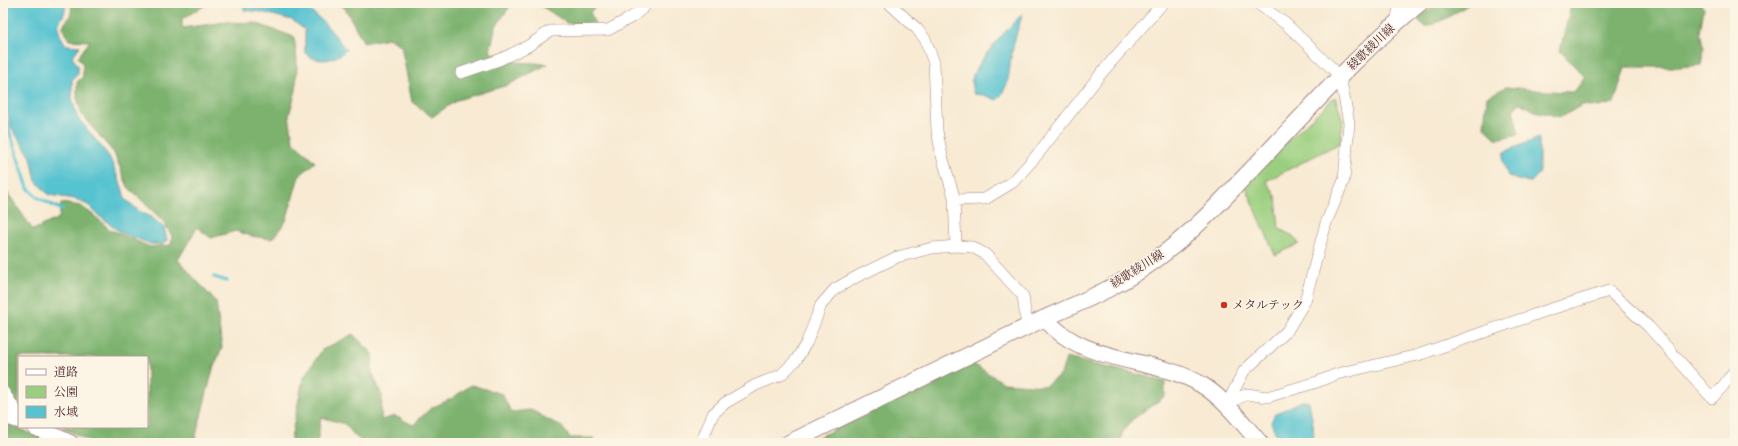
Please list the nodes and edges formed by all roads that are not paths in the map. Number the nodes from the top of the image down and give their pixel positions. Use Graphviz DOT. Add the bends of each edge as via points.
graph roads {
  1 [pos="646,3"];
  2 [pos="889,3"];
  3 [pos="1163,3"];
  4 [pos="1257,3"];
  5 [pos="1400,3"];
  6 [pos="1420,3"];
  7 [pos="1396,22"];
  8 [pos="461,73"];
  9 [pos="1340,76"];
  10 [pos="954,200"];
  11 [pos="956,246"];
  12 [pos="1045,318"];
  13 [pos="1027,327"];
  14 [pos="1735,370"];
  15 [pos="3,391"];
  16 [pos="1227,404"];
  17 [pos="3,415"];
  18 [pos="18,417"];
  19 [pos="18,420"];
  20 [pos="37,428"];
  21 [pos="1251,440"];
  22 [pos="70,443"];
  23 [pos="701,443"];
  24 [pos="789,443"];
  1 -- 8 [label="street" via="632,17 608,30 550,31 528,46 499,60"];
  2 -- 10 [label="street" via="925,39 934,63 937,131"];
  3 -- 10 [label="street" via="1103,71 1013,182 985,199"];
  4 -- 9 [label="street" via="1286,24"];
  5 -- 7 [label="street"];
  6 -- 7 [label="main road, 綾歌綾川線"];
  7 -- 9 [label="main road, 綾歌綾川線"];
  9 -- 12 [label="main road, 綾歌綾川線" via="1196,228 1166,253 1130,276"];
  9 -- 16 [label="street" via="1349,123 1344,180 1326,223 1305,301 1287,331 1244,371"];
  10 -- 11 [label="street"];
  11 -- 13 [label="street" via="972,247 985,254 1023,296"];
  11 -- 23 [label="street" via="932,248 897,257 835,289 821,304 807,342 796,360 781,376 756,385 725,403 713,414"];
  12 -- 13 [label="main road, 綾歌綾川線"];
  12 -- 16 [label="main road" via="1060,334 1086,348 1190,379"];
  13 -- 24 [label="main road, 綾歌綾川線"];
  14 -- 16 [label="street" via="1712,398 1649,327 1609,291 1418,355 1337,374 1267,397 1247,394"];
  15 -- 18 [label="street"];
  16 -- 21 [label="main road"];
  17 -- 19 [label="main road"];
  20 -- 22 [label="main road"];
}
